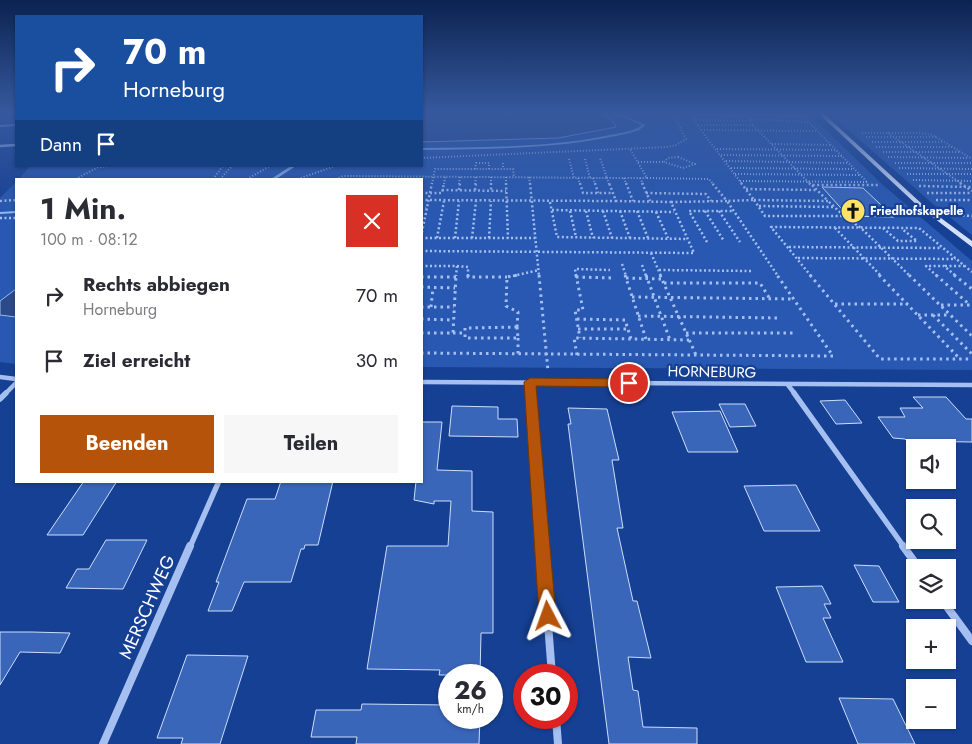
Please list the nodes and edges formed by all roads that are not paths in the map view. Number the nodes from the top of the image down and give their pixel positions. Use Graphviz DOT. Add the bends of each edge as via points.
graph roads {
  1 [pos="856,147"];
  2 [pos="972,246"];
  3 [pos="0,377"];
  4 [pos="15,379"];
  5 [pos="423,382"];
  6 [pos="530,382"];
  7 [pos="15,384"];
  8 [pos="788,385"];
  9 [pos="972,385"];
  10 [pos="0,399"];
  11 [pos="218,483"];
  12 [pos="913,559"];
  13 [pos="948,609"];
  14 [pos="972,642"];
  15 [pos="551,664"];
  16 [pos="557,729"];
  17 [pos="103,744"];
  18 [pos="558,744"];
  1 -- 2 [label="street" via="898,186"];
  3 -- 4 [label="street"];
  5 -- 6 [label="street, HORNEBURG"];
  6 -- 8 [label="street, HORNEBURG"];
  6 -- 15 [label="street"];
  7 -- 10 [label="street"];
  8 -- 9 [label="street, HORNEBURG"];
  8 -- 12 [label="street"];
  11 -- 17 [label="street, MERSCHWEG"];
  13 -- 14 [label="street"];
  16 -- 18 [label="street"];
}
